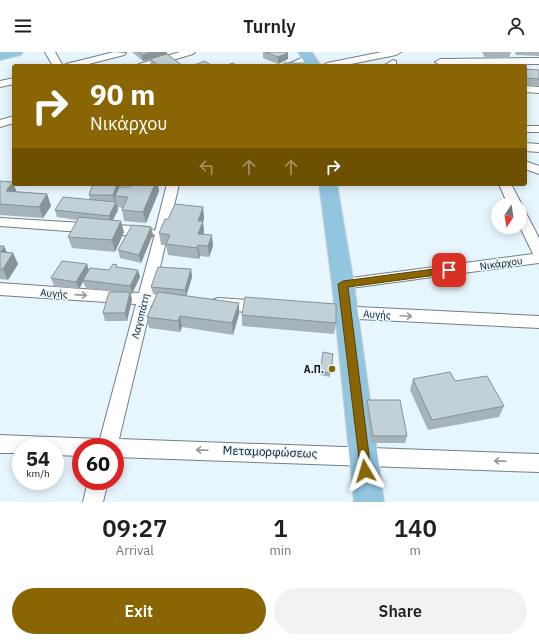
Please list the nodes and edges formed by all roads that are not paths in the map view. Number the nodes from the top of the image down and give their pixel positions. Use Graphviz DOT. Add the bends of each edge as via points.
graph roads {
  1 [pos="16,52"];
  2 [pos="50,52"];
  3 [pos="190,52"];
  4 [pos="396,52"];
  5 [pos="434,52"];
  6 [pos="0,56"];
  7 [pos="127,58"];
  8 [pos="309,59"];
  9 [pos="539,61"];
  10 [pos="57,64"];
  11 [pos="84,64"];
  12 [pos="149,64"];
  13 [pos="295,64"];
  14 [pos="340,64"];
  15 [pos="441,64"];
  16 [pos="492,64"];
  17 [pos="12,81"];
  18 [pos="0,84"];
  19 [pos="527,89"];
  20 [pos="539,90"];
  21 [pos="12,120"];
  22 [pos="0,124"];
  23 [pos="527,129"];
  24 [pos="539,129"];
  25 [pos="527,146"];
  26 [pos="539,148"];
  27 [pos="527,166"];
  28 [pos="539,170"];
  29 [pos="172,186"];
  30 [pos="328,186"];
  31 [pos="506,186"];
  32 [pos="512,198"];
  33 [pos="0,222"];
  34 [pos="527,228"];
  35 [pos="162,233"];
  36 [pos="539,252"];
  37 [pos="539,258"];
  38 [pos="343,284"];
  39 [pos="0,289"];
  40 [pos="144,299"];
  41 [pos="276,308"];
  42 [pos="335,312"];
  43 [pos="539,322"];
  44 [pos="109,438"];
  45 [pos="0,444"];
  46 [pos="72,446"];
  47 [pos="124,448"];
  48 [pos="363,456"];
  49 [pos="539,463"];
  50 [pos="96,490"];
  51 [pos="93,502"];
  52 [pos="369,502"];
  1 -- 6 [label="main road"];
  2 -- 10 [label="street"];
  3 -- 12 [label="street"];
  4 -- 14 [label="street"];
  5 -- 15 [label="street"];
  7 -- 11 [label="street"];
  8 -- 13 [label="street"];
  9 -- 16 [label="street"];
  15 -- 16 [label="street"];
  17 -- 18 [label="street"];
  19 -- 20 [label="street"];
  21 -- 22 [label="street"];
  23 -- 24 [label="street"];
  25 -- 26 [label="street"];
  27 -- 28 [label="street"];
  29 -- 35 [label="street, Λαγοπάτη"];
  30 -- 38 [label="main road"];
  31 -- 32 [label="street"];
  33 -- 35 [label="street"];
  34 -- 36 [label="street"];
  35 -- 40 [label="street, Λαγοπάτη"];
  37 -- 38 [label="street, Νικάρχου"];
  38 -- 42 [label="main road"];
  39 -- 40 [label="street, Αυγής, one-way"];
  40 -- 41 [label="street, Αυγής"];
  40 -- 44 [label="street, Λαγοπάτη"];
  42 -- 43 [label="street, Αυγής, one-way"];
  42 -- 48 [label="main road"];
  45 -- 46 [label="street, Μεταμορφώσεως"];
  48 -- 47 [label="street, Μεταμορφώσεως, one-way"];
  49 -- 48 [label="street, Μεταμορφώσεως, one-way"];
  48 -- 52 [label="main road"];
  50 -- 51 [label="street"];
}
